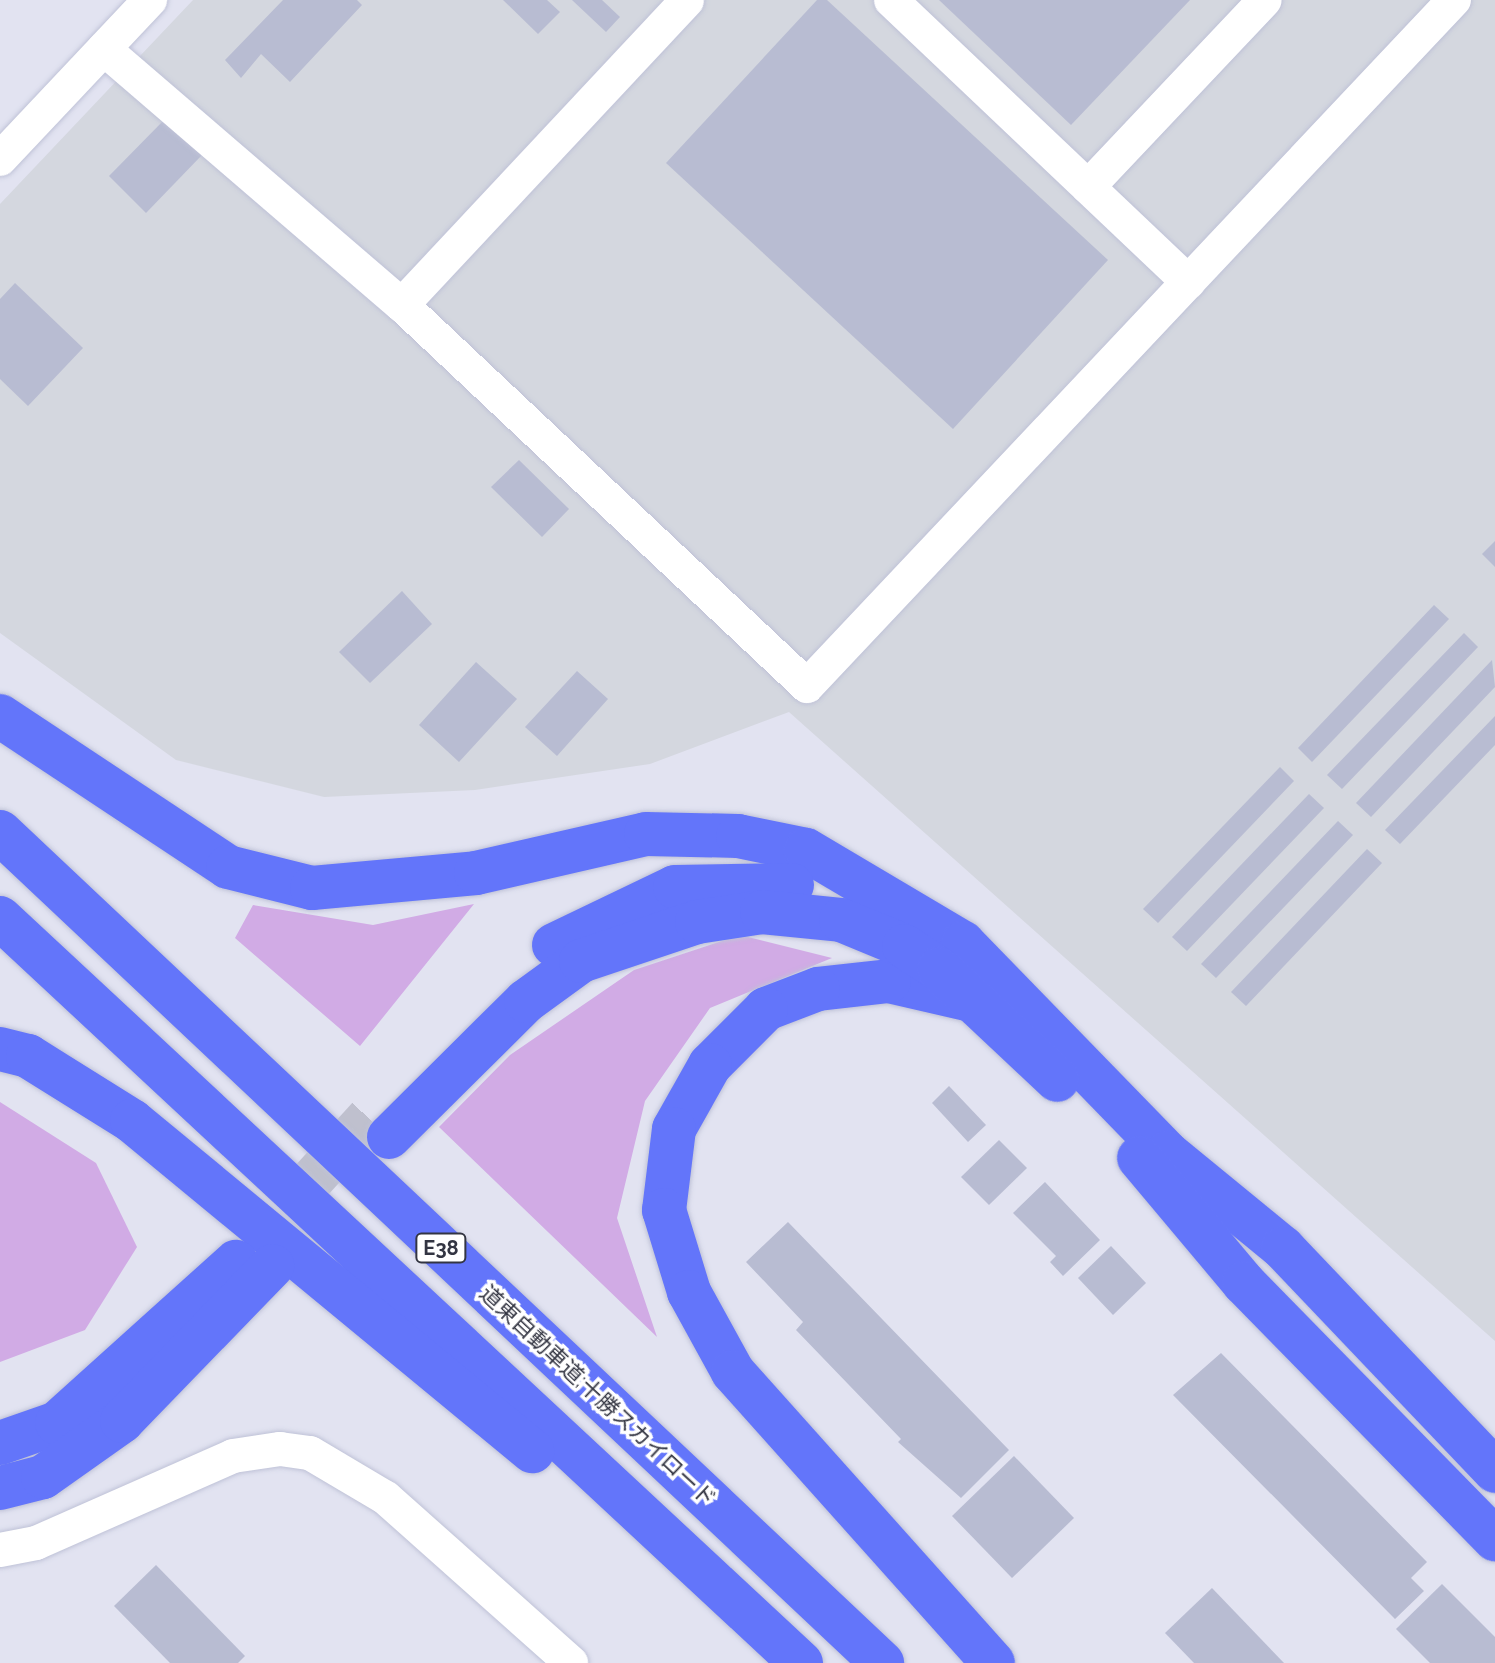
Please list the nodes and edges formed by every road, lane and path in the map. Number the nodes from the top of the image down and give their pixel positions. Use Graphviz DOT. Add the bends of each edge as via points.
graph roads {
  1 [pos="150,0"];
  2 [pos="687,0"];
  3 [pos="891,0"];
  4 [pos="1265,0"];
  5 [pos="1454,0"];
  6 [pos="104,49"];
  7 [pos="0,159"];
  8 [pos="1088,187"];
  9 [pos="1188,282"];
  10 [pos="402,305"];
  11 [pos="0,716"];
  12 [pos="0,832"];
  13 [pos="881,890"];
  14 [pos="0,918"];
  15 [pos="973,1001"];
  16 [pos="0,1049"];
  17 [pos="0,1443"];
  18 [pos="1495,1471"];
  19 [pos="0,1488"];
  20 [pos="1495,1539"];
  21 [pos="0,1550"];
  22 [pos="571,1663"];
  23 [pos="786,1663"];
  24 [pos="801,1663"];
  25 [pos="882,1663"];
  26 [pos="993,1663"];
  1 -- 6 [label="street"];
  2 -- 10 [label="street"];
  3 -- 8 [label="street"];
  4 -- 8 [label="street"];
  5 -- 9 [label="street"];
  6 -- 7 [label="street"];
  6 -- 10 [label="street"];
  8 -- 9 [label="street"];
  9 -- 10 [label="street" via="807,686"];
  11 -- 13 [label="highway" via="228,867 312,888 476,873 646,834 738,836 806,850"];
  12 -- 25 [label="highway, 道東自動車道;十勝スカイロード / E38"];
  13 -- 15 [label="highway" via="774,884 675,887 547,948 380,1126 581,961 697,922 762,912 841,920 904,946"];
  13 -- 18 [label="highway" via="963,943 1167,1153 1283,1248"];
  14 -- 24 [label="highway, E38"];
  15 -- 20 [label="highway" via="1154,1173 1244,1283"];
  15 -- 26 [label="highway" via="889,981 818,989 766,1009 710,1065 674,1129 664,1210 689,1292 733,1372"];
  16 -- 23 [label="highway" via="28,1056 132,1121 211,1182"];
  17 -- 19 [label="highway" via="57,1423 261,1257 122,1421 43,1477"];
  21 -- 22 [label="street" via="36,1543 233,1456 280,1449 310,1453 386,1498"];
}
